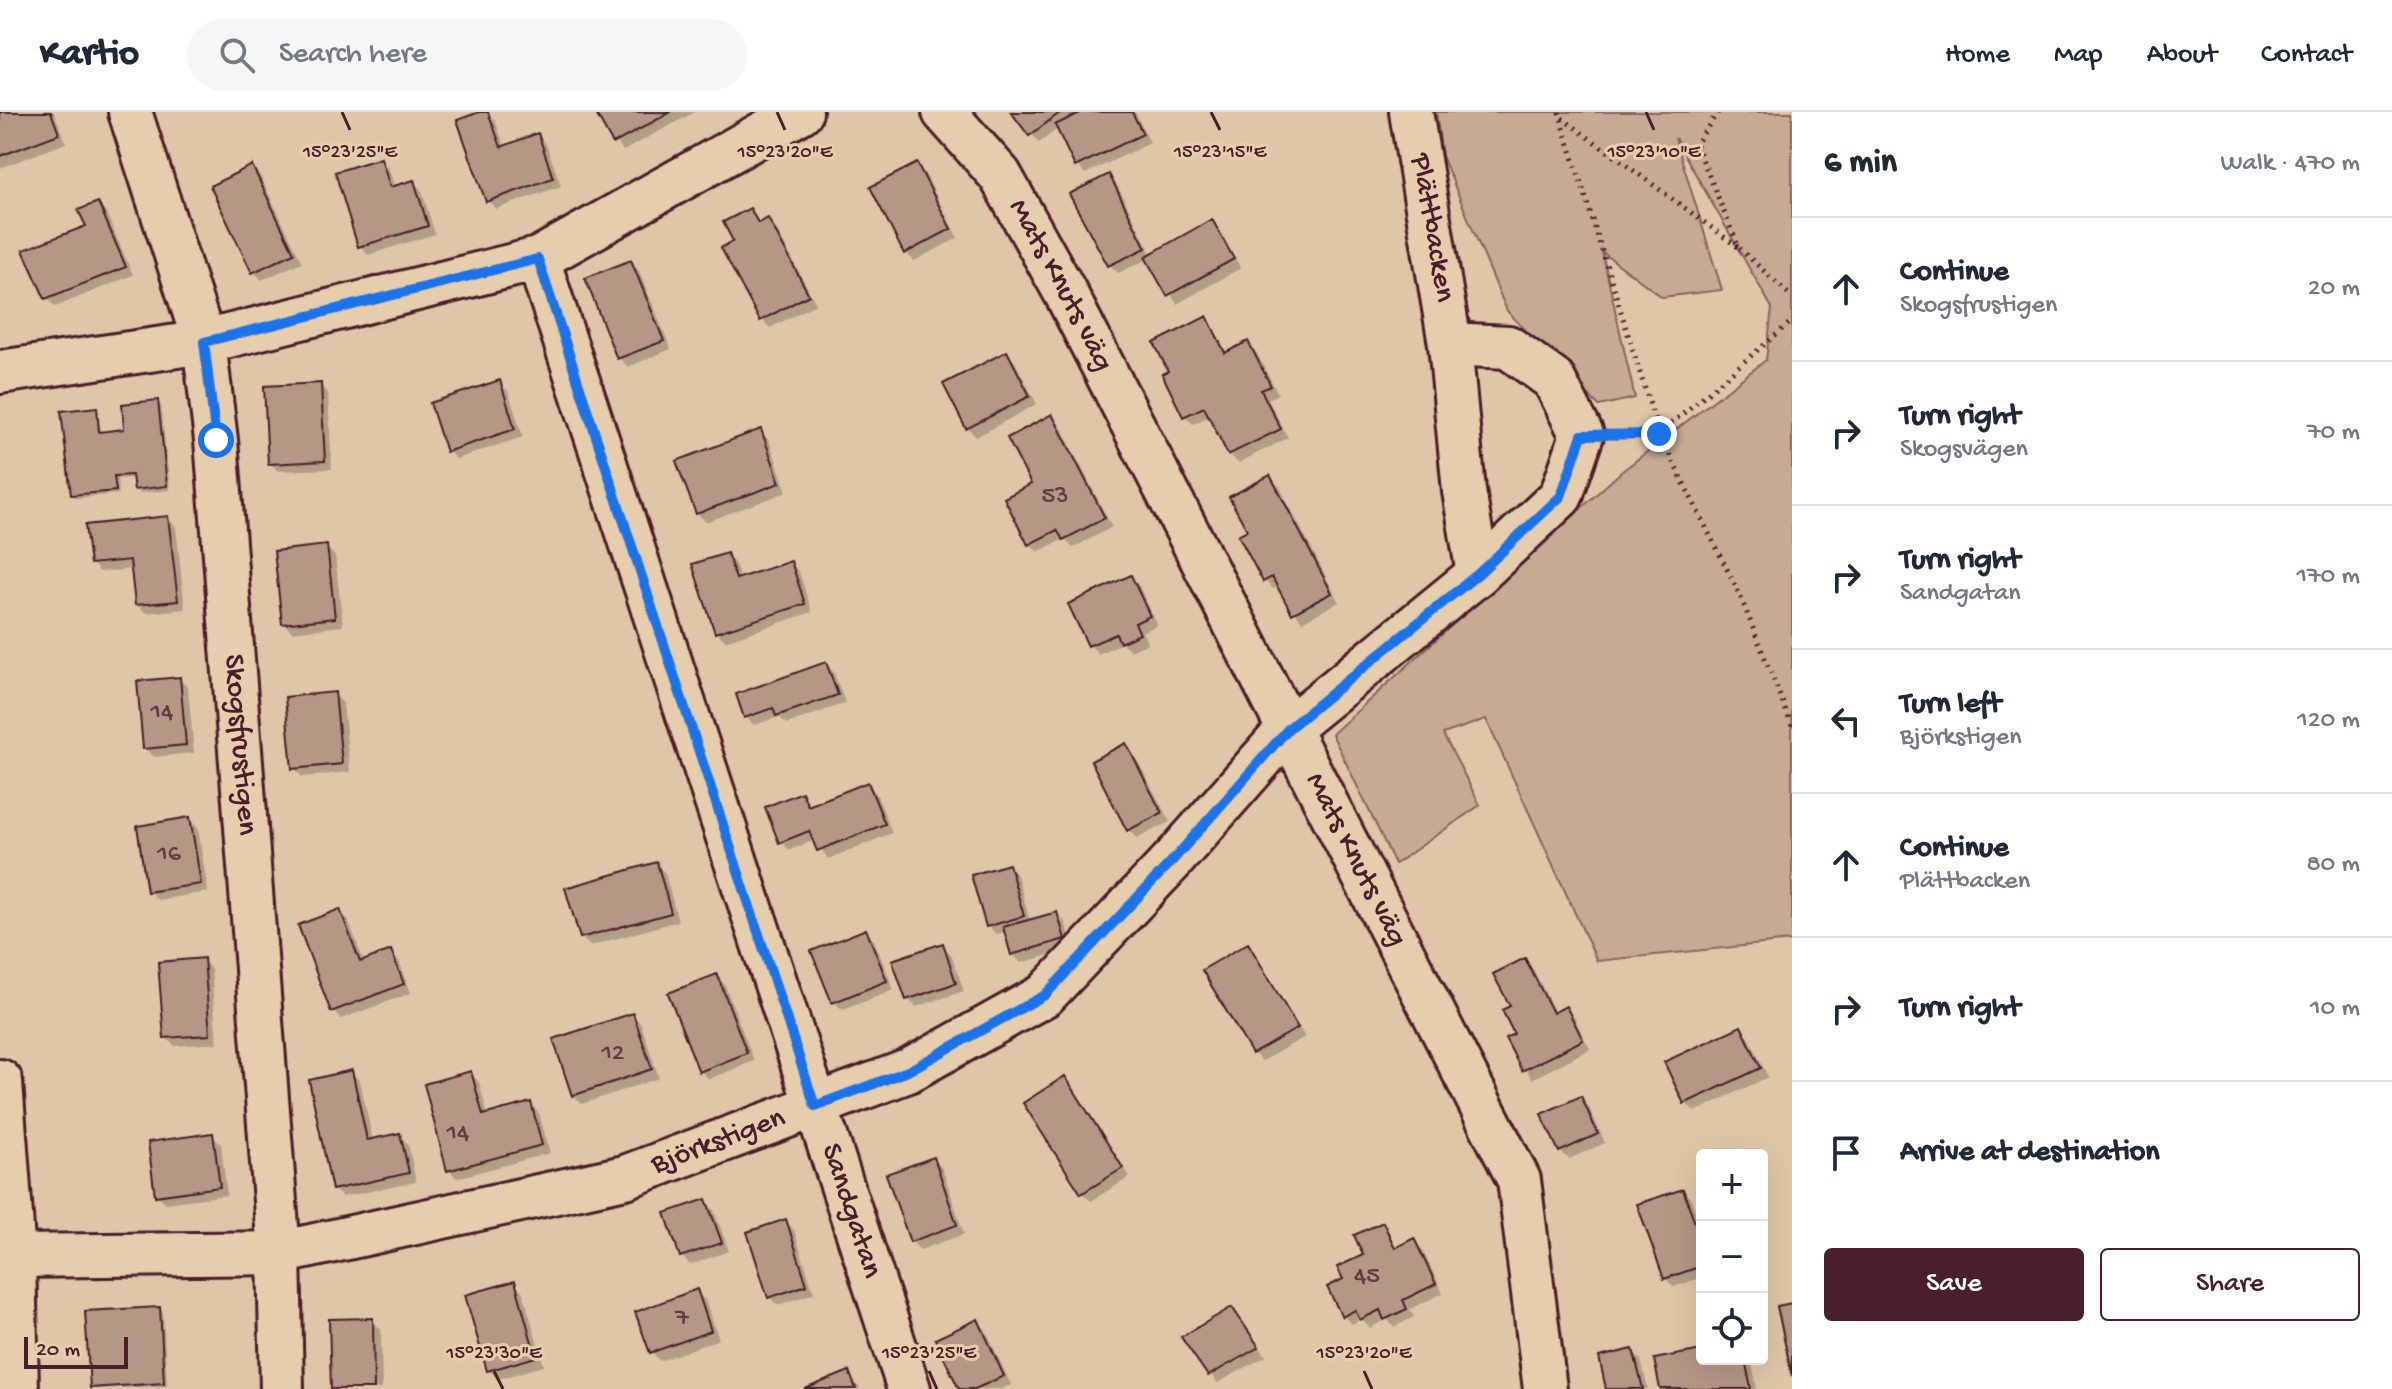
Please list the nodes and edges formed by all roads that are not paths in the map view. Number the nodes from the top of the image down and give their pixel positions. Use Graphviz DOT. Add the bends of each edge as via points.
graph roads {
  1 [pos="130,112"];
  2 [pos="801,112"];
  3 [pos="944,112"];
  4 [pos="1411,112"];
  5 [pos="538,259"];
  6 [pos="204,342"];
  7 [pos="1450,344"];
  8 [pos="0,372"];
  9 [pos="1478,574"];
  10 [pos="1289,728"];
  11 [pos="0,1082"];
  12 [pos="815,1106"];
  13 [pos="279,1253"];
  14 [pos="13,1256"];
  15 [pos="16,1389"];
  16 [pos="282,1389"];
  17 [pos="909,1389"];
  18 [pos="1545,1389"];
  1 -- 6 [label="street, Skogsfrustigen"];
  2 -- 5 [label="street"];
  3 -- 10 [label="street, Mats Knuts väg" via="1000,175"];
  4 -- 7 [label="street, Plättbacken"];
  5 -- 6 [label="street"];
  5 -- 12 [label="street, Sandgatan"];
  6 -- 8 [label="street"];
  6 -- 13 [label="street, Skogsfrustigen"];
  7 -- 9 [label="street, Plättbacken"];
  7 -- 9 [label="street, Plättbacken" via="1508,347 1554,380 1582,435 1561,496"];
  9 -- 10 [label="street"];
  10 -- 12 [label="street, Björkstigen" via="1045,995 908,1071"];
  10 -- 18 [label="street, Mats Knuts väg" via="1519,1180"];
  11 -- 14 [label="street"];
  12 -- 13 [label="street, Björkstigen" via="625,1177"];
  12 -- 17 [label="street, Sandgatan"];
  13 -- 14 [label="street, Björkstigen"];
  13 -- 16 [label="street, Skogsfrustigen"];
  14 -- 15 [label="street"];
}
